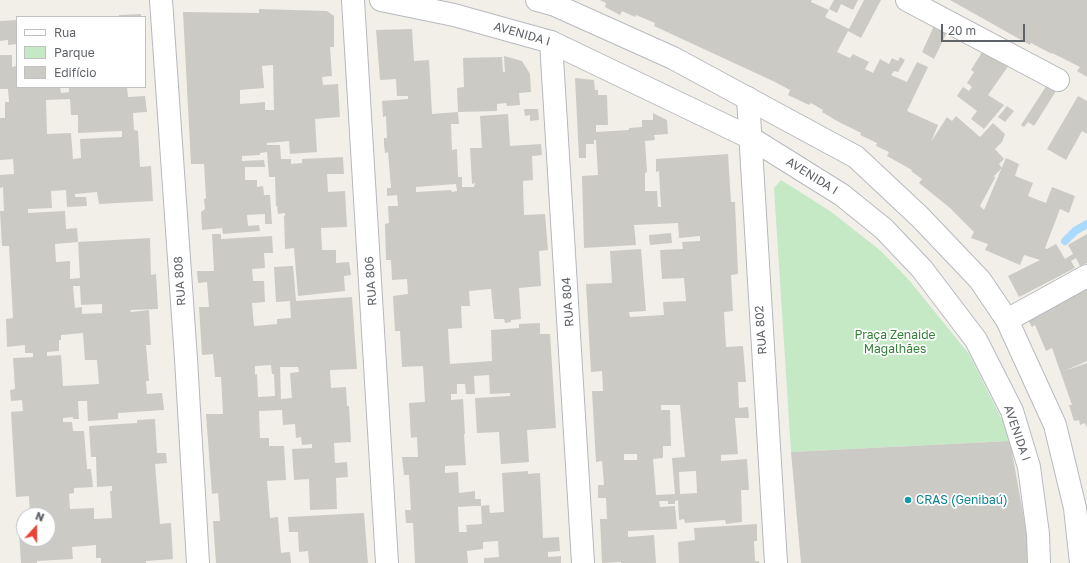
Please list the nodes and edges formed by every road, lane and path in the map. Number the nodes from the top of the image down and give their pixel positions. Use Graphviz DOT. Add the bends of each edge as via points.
graph roads {
  1 [pos="161,0"];
  2 [pos="353,0"];
  3 [pos="381,0"];
  4 [pos="537,0"];
  5 [pos="907,0"];
  6 [pos="552,42"];
  7 [pos="1058,80"];
  8 [pos="748,98"];
  9 [pos="749,137"];
  10 [pos="1087,276"];
  11 [pos="1007,320"];
  12 [pos="198,563"];
  13 [pos="387,563"];
  14 [pos="583,563"];
  15 [pos="776,563"];
  16 [pos="1039,563"];
  17 [pos="1081,563"];
  1 -- 12 [label="street, RUA 808"];
  2 -- 13 [label="street, RUA 806"];
  3 -- 6 [label="street, AVENIDA I" via="454,15"];
  4 -- 8 [label="street" via="555,5 674,58"];
  5 -- 7 [label="street"];
  6 -- 9 [label="street, AVENIDA I"];
  6 -- 14 [label="street, RUA 804"];
  8 -- 9 [label="street, RUA 802"];
  8 -- 11 [label="street" via="856,157 920,217 980,280"];
  9 -- 15 [label="street, RUA 802"];
  9 -- 16 [label="street, AVENIDA I" via="842,194 884,229 922,269 976,340 1012,411 1029,467 1038,534"];
  10 -- 11 [label="street"];
  11 -- 17 [label="street" via="1056,425 1075,508"];
}
